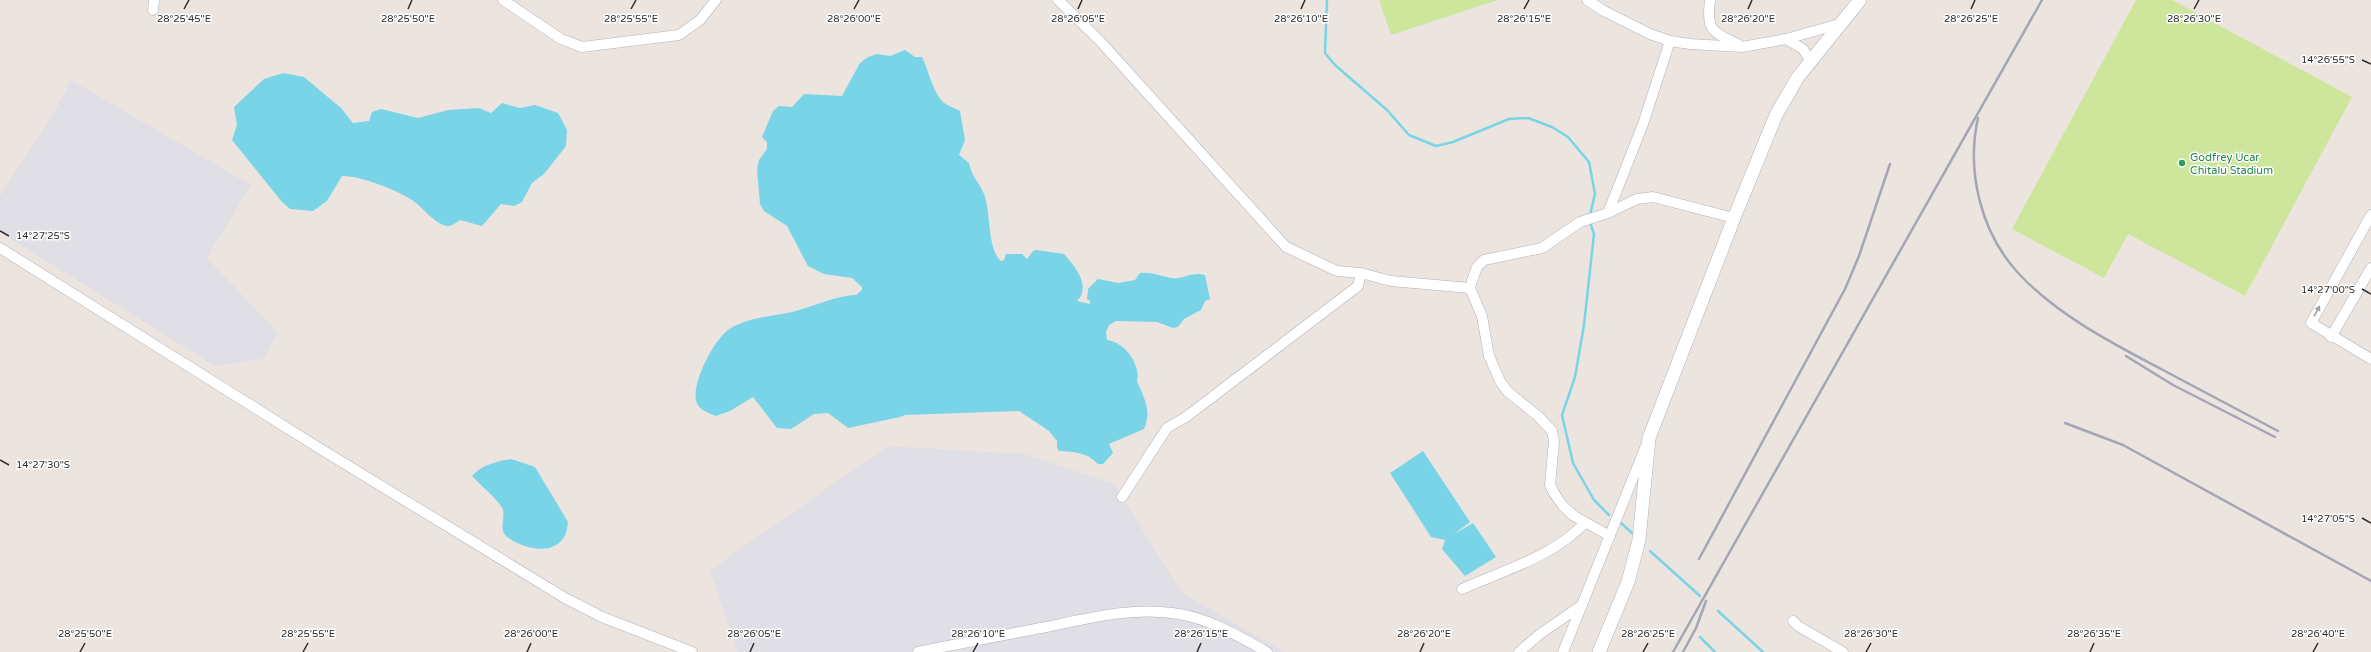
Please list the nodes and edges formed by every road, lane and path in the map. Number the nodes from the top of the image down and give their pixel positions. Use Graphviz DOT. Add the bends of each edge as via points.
graph roads {
  1 [pos="502,0"];
  2 [pos="716,0"];
  3 [pos="1058,0"];
  4 [pos="1587,0"];
  5 [pos="1710,0"];
  6 [pos="1860,0"];
  7 [pos="1843,22"];
  8 [pos="1786,39"];
  9 [pos="1670,41"];
  10 [pos="1742,47"];
  11 [pos="1811,62"];
  12 [pos="1604,215"];
  13 [pos="2371,215"];
  14 [pos="1734,218"];
  15 [pos="0,248"];
  16 [pos="2370,271"];
  17 [pos="1361,273"];
  18 [pos="1470,288"];
  19 [pos="2331,337"];
  20 [pos="2371,359"];
  21 [pos="1649,438"];
  22 [pos="1122,497"];
  23 [pos="1586,523"];
  24 [pos="1610,536"];
  25 [pos="1462,589"];
  26 [pos="1582,605"];
  27 [pos="1793,621"];
  28 [pos="950,649"];
  29 [pos="692,652"];
  30 [pos="918,652"];
  31 [pos="1267,652"];
  32 [pos="1520,652"];
  33 [pos="1563,652"];
  34 [pos="1599,652"];
  35 [pos="1843,652"];
  1 -- 2 [label="street" via="562,39 582,47 679,35 700,20"];
  3 -- 17 [label="street" via="1100,41 1286,247 1337,271"];
  4 -- 9 [label="street" via="1610,15"];
  5 -- 10 [label="street" via="1710,28"];
  6 -- 7 [label="street"];
  7 -- 8 [label="street"];
  7 -- 11 [label="street"];
  8 -- 10 [label="street"];
  8 -- 11 [label="street" via="1803,49"];
  9 -- 10 [label="street"];
  9 -- 12 [label="street" via="1643,124"];
  11 -- 14 [label="street" via="1798,77 1776,115"];
  12 -- 14 [label="street" via="1637,199 1653,197"];
  12 -- 18 [label="street" via="1580,222 1542,248 1484,260 1477,267"];
  19 -- 13 [label="street, one-way" via="2311,322"];
  14 -- 21 [label="street"];
  15 -- 29 [label="street" via="319,448 565,598 602,617"];
  16 -- 19 [label="street"];
  17 -- 18 [label="street" via="1391,281"];
  17 -- 22 [label="street" via="1358,286 1186,417 1167,428"];
  18 -- 23 [label="street" via="1482,316 1490,356 1500,381 1513,397 1538,416 1552,431 1554,441 1550,485 1563,506"];
  19 -- 20 [label="street"];
  21 -- 24 [label="street"];
  21 -- 34 [label="street" via="1639,540 1628,582"];
  23 -- 24 [label="street"];
  23 -- 25 [label="street" via="1548,552"];
  24 -- 26 [label="street"];
  26 -- 32 [label="street" via="1540,634"];
  26 -- 33 [label="street"];
  27 -- 35 [label="street"];
  28 -- 30 [label="street"];
  28 -- 31 [label="street" via="1109,614 1143,612 1179,614 1203,621 1235,634"];
}
